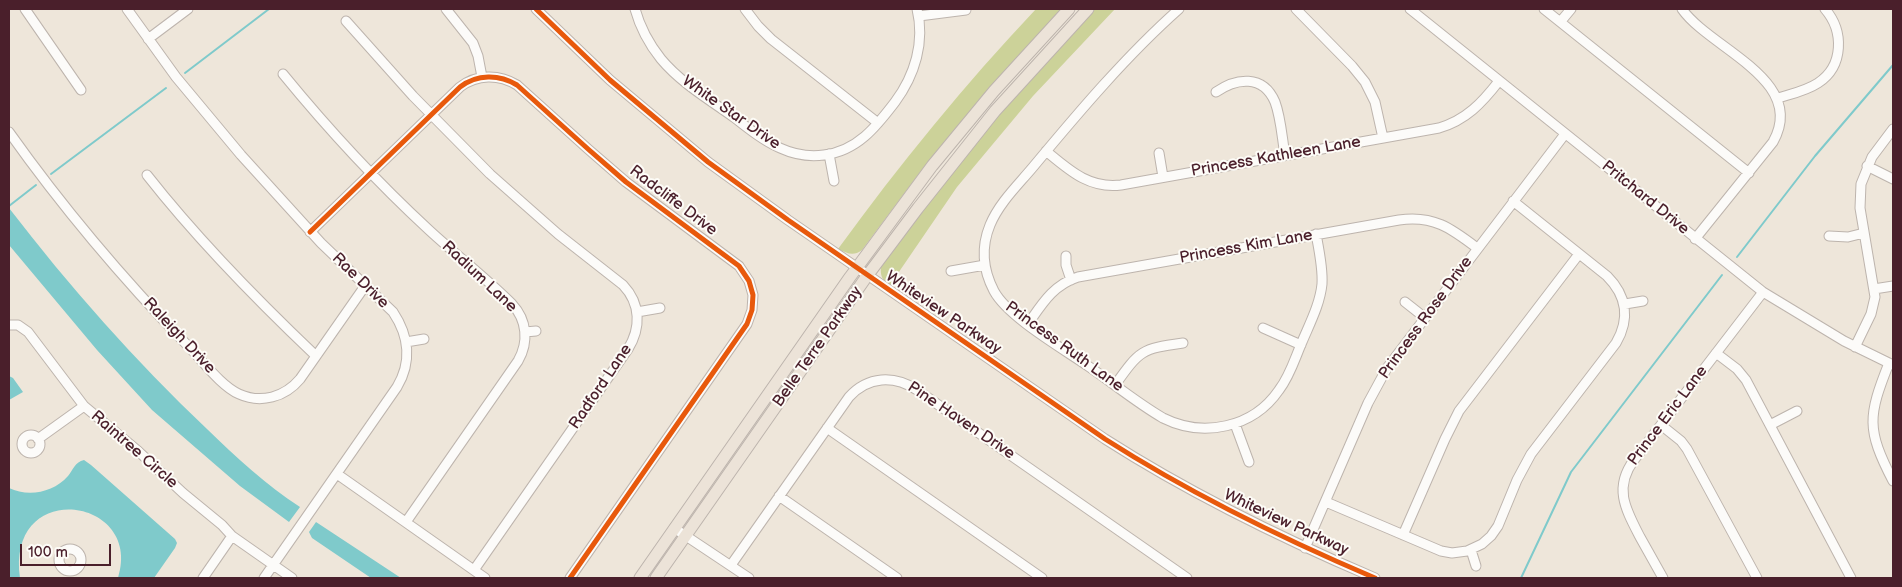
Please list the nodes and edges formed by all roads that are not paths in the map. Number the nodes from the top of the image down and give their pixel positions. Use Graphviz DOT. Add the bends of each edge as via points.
graph roads {
  1 [pos="25,9"];
  2 [pos="127,9"];
  3 [pos="188,9"];
  4 [pos="446,9"];
  5 [pos="536,9"];
  6 [pos="635,9"];
  7 [pos="745,9"];
  8 [pos="1069,9"];
  9 [pos="1088,9"];
  10 [pos="1179,9"];
  11 [pos="1296,9"];
  12 [pos="1410,9"];
  13 [pos="1544,9"];
  14 [pos="1571,9"];
  15 [pos="1682,9"];
  16 [pos="1824,9"];
  17 [pos="966,10"];
  18 [pos="918,12"];
  19 [pos="346,21"];
  20 [pos="1561,21"];
  21 [pos="148,39"];
  22 [pos="283,74"];
  23 [pos="482,77"];
  24 [pos="1499,81"];
  25 [pos="81,90"];
  26 [pos="1216,92"];
  27 [pos="1778,98"];
  28 [pos="431,115"];
  29 [pos="878,124"];
  30 [pos="1893,129"];
  31 [pos="9,132"];
  32 [pos="1565,134"];
  33 [pos="1383,138"];
  34 [pos="1046,151"];
  35 [pos="1158,153"];
  36 [pos="829,154"];
  37 [pos="1285,155"];
  38 [pos="1867,166"];
  39 [pos="371,173"];
  40 [pos="1749,173"];
  41 [pos="147,175"];
  42 [pos="1163,177"];
  43 [pos="1893,179"];
  44 [pos="834,181"];
  45 [pos="1513,201"];
  46 [pos="310,232"];
  47 [pos="1864,233"];
  48 [pos="1316,234"];
  49 [pos="1829,236"];
  50 [pos="1696,239"];
  51 [pos="1477,248"];
  52 [pos="1579,254"];
  53 [pos="1066,256"];
  54 [pos="985,265"];
  55 [pos="857,268"];
  56 [pos="950,271"];
  57 [pos="868,276"];
  58 [pos="1071,280"];
  59 [pos="365,286"];
  60 [pos="1893,286"];
  61 [pos="1874,289"];
  62 [pos="1763,292"];
  63 [pos="1643,301"];
  64 [pos="1405,302"];
  65 [pos="1625,304"];
  66 [pos="660,308"];
  67 [pos="637,312"];
  68 [pos="1424,317"];
  69 [pos="1028,324"];
  70 [pos="9,325"];
  71 [pos="1263,328"];
  72 [pos="536,331"];
  73 [pos="525,332"];
  74 [pos="424,339"];
  75 [pos="406,342"];
  76 [pos="1183,343"];
  77 [pos="1301,345"];
  78 [pos="1855,347"];
  79 [pos="1716,353"];
  80 [pos="316,356"];
  81 [pos="1891,364"];
  82 [pos="1115,385"];
  83 [pos="84,406"];
  84 [pos="1797,411"];
  85 [pos="1235,424"];
  86 [pos="1661,425"];
  87 [pos="1770,425"];
  88 [pos="827,428"];
  89 [pos="38,439"];
  90 [pos="1249,462"];
  91 [pos="336,474"];
  92 [pos="1893,481"];
  93 [pos="779,496"];
  94 [pos="1326,502"];
  95 [pos="406,522"];
  96 [pos="674,528"];
  97 [pos="1403,535"];
  98 [pos="232,536"];
  99 [pos="686,536"];
  100 [pos="1305,548"];
  101 [pos="1471,550"];
  102 [pos="273,565"];
  103 [pos="731,566"];
  104 [pos="1476,566"];
  105 [pos="474,570"];
  106 [pos="203,578"];
  107 [pos="264,578"];
  108 [pos="292,578"];
  109 [pos="485,578"];
  110 [pos="570,578"];
  111 [pos="640,578"];
  112 [pos="656,578"];
  113 [pos="749,578"];
  114 [pos="896,578"];
  115 [pos="1042,578"];
  116 [pos="1187,578"];
  117 [pos="1375,578"];
  118 [pos="1663,578"];
  119 [pos="1757,578"];
  120 [pos="1851,578"];
  1 -- 25 [label="street"];
  2 -- 21 [label="street, Rae Drive"];
  3 -- 21 [label="street"];
  4 -- 23 [label="street" via="473,43"];
  5 -- 55 [label="street, Whiteview Parkway" via="665,128 732,180"];
  6 -- 36 [label="street, White Star Drive" via="643,32 656,53 688,83 774,146 795,154"];
  7 -- 29 [label="street" via="771,38"];
  8 -- 55 [label="main road, Belle Terre Parkway" via="932,166"];
  9 -- 57 [label="main road, Belle Terre Parkway" via="968,143"];
  10 -- 34 [label="street, Princess Ruth Lane" via="1116,72"];
  11 -- 33 [label="street" via="1365,82 1377,108"];
  12 -- 24 [label="street, Pritchard Drive"];
  13 -- 20 [label="street"];
  14 -- 20 [label="street"];
  15 -- 27 [label="street" via="1694,23 1765,79"];
  16 -- 27 [label="street" via="1838,34 1834,64 1818,83"];
  17 -- 18 [label="street"];
  18 -- 29 [label="street, White Star Drive" via="919,41 913,70 904,90"];
  19 -- 28 [label="street"];
  20 -- 40 [label="street"];
  21 -- 46 [label="street, Rae Drive" via="222,134"];
  22 -- 39 [label="street, Radium Lane"];
  23 -- 28 [label="street" via="462,86"];
  23 -- 110 [label="street, Radcliffe Drive" via="502,78 517,85 619,176 736,264 744,272 752,290 752,310 744,329"];
  24 -- 32 [label="street, Pritchard Drive"];
  24 -- 33 [label="street, Princess Kathleen Lane" via="1480,104 1455,122 1432,130"];
  26 -- 37 [label="street" via="1230,83 1241,81 1254,82 1266,89 1276,105"];
  27 -- 40 [label="street" via="1781,115 1778,131"];
  28 -- 39 [label="street"];
  28 -- 67 [label="street" via="512,194 623,285 634,299"];
  29 -- 36 [label="street, White Star Drive" via="857,143"];
  30 -- 38 [label="street"];
  31 -- 80 [label="street, Raleigh Drive" via="114,266 235,392 259,399 282,394 297,382"];
  32 -- 45 [label="street, Princess Rose Drive"];
  32 -- 50 [label="street, Pritchard Drive"];
  33 -- 37 [label="street, Princess Kathleen Lane"];
  34 -- 42 [label="street, Princess Kathleen Lane" via="1078,176 1100,185"];
  34 -- 54 [label="street, Princess Ruth Lane" via="994,216 986,239"];
  35 -- 42 [label="street"];
  36 -- 44 [label="street"];
  37 -- 42 [label="street, Princess Kathleen Lane"];
  38 -- 43 [label="street"];
  38 -- 47 [label="street" via="1859,202"];
  39 -- 46 [label="street"];
  39 -- 73 [label="street, Radium Lane" via="512,304 521,316"];
  40 -- 50 [label="street"];
  41 -- 80 [label="street" via="217,256"];
  45 -- 51 [label="street, Princess Rose Drive"];
  45 -- 52 [label="street"];
  46 -- 59 [label="street, Rae Drive"];
  47 -- 49 [label="street" via="1848,237"];
  47 -- 61 [label="street"];
  48 -- 51 [label="street, Princess Kim Lane" via="1422,219 1447,226"];
  48 -- 58 [label="street, Princess Kim Lane"];
  48 -- 77 [label="street, Princess Ruth Lane" via="1321,289"];
  50 -- 62 [label="street, Pritchard Drive"];
  51 -- 68 [label="street, Princess Rose Drive"];
  52 -- 65 [label="street" via="1612,281"];
  52 -- 97 [label="street" via="1460,411"];
  53 -- 58 [label="street"];
  54 -- 56 [label="street"];
  54 -- 69 [label="street, Princess Ruth Lane" via="1000,301"];
  55 -- 57 [label="street, Whiteview Parkway"];
  55 -- 96 [label="main road, Belle Terre Parkway"];
  57 -- 99 [label="main road, Belle Terre Parkway"];
  57 -- 100 [label="street, Whiteview Parkway" via="1133,456 1213,502"];
  58 -- 69 [label="street, Princess Kim Lane" via="1050,294"];
  59 -- 75 [label="street, Rae Drive" via="392,312"];
  59 -- 80 [label="street, Raleigh Drive"];
  60 -- 61 [label="street"];
  61 -- 78 [label="street" via="1873,308"];
  62 -- 78 [label="street, Pritchard Drive"];
  62 -- 79 [label="street, Prince Eric Lane"];
  63 -- 65 [label="street"];
  64 -- 68 [label="street"];
  65 -- 101 [label="street" via="1625,322 1616,343 1531,454 1493,533"];
  66 -- 67 [label="street"];
  67 -- 105 [label="street, Radford Lane" via="637,329 628,349"];
  68 -- 94 [label="street, Princess Rose Drive" via="1377,384"];
  69 -- 82 [label="street, Princess Ruth Lane"];
  70 -- 83 [label="street, Raintree Circle" via="18,325 28,332"];
  71 -- 77 [label="street"];
  72 -- 73 [label="street"];
  73 -- 95 [label="street, Radium Lane" via="518,361"];
  74 -- 75 [label="street"];
  75 -- 91 [label="street, Rae Drive" via="406,364 400,383"];
  76 -- 82 [label="street" via="1142,352"];
  77 -- 85 [label="street, Princess Ruth Lane" via="1277,394 1259,411"];
  78 -- 81 [label="street, Pritchard Drive"];
  79 -- 86 [label="street, Prince Eric Lane"];
  79 -- 87 [label="street" via="1743,376"];
  81 -- 92 [label="street" via="1875,399 1873,422 1877,447"];
  82 -- 85 [label="street, Princess Ruth Lane" via="1158,415 1180,424 1206,429"];
  83 -- 89 [label="street"];
  83 -- 98 [label="street, Raintree Circle"];
  84 -- 87 [label="street"];
  85 -- 90 [label="street"];
  86 -- 118 [label="street, Prince Eric Lane" via="1629,468 1623,495 1626,510"];
  86 -- 119 [label="street" via="1687,449"];
  87 -- 120 [label="street"];
  88 -- 93 [label="street, Pine Haven Drive"];
  88 -- 115 [label="street"];
  88 -- 116 [label="street, Pine Haven Drive" via="849,397 864,384 888,379 906,383"];
  91 -- 95 [label="street"];
  91 -- 102 [label="street, Rae Drive"];
  93 -- 103 [label="street, Pine Haven Drive"];
  93 -- 114 [label="street"];
  94 -- 97 [label="street"];
  94 -- 100 [label="street, Princess Rose Drive"];
  95 -- 105 [label="street"];
  96 -- 99 [label="street"];
  96 -- 111 [label="main road, Belle Terre Parkway"];
  97 -- 101 [label="street" via="1444,552"];
  98 -- 102 [label="street, Raintree Circle"];
  98 -- 106 [label="street"];
  99 -- 103 [label="street"];
  99 -- 112 [label="main road, Belle Terre Parkway"];
  100 -- 117 [label="street, Whiteview Parkway"];
  101 -- 104 [label="street"];
  102 -- 107 [label="street, Rae Drive"];
  102 -- 108 [label="street, Raintree Circle"];
  103 -- 113 [label="street"];
  105 -- 109 [label="street"];
}
